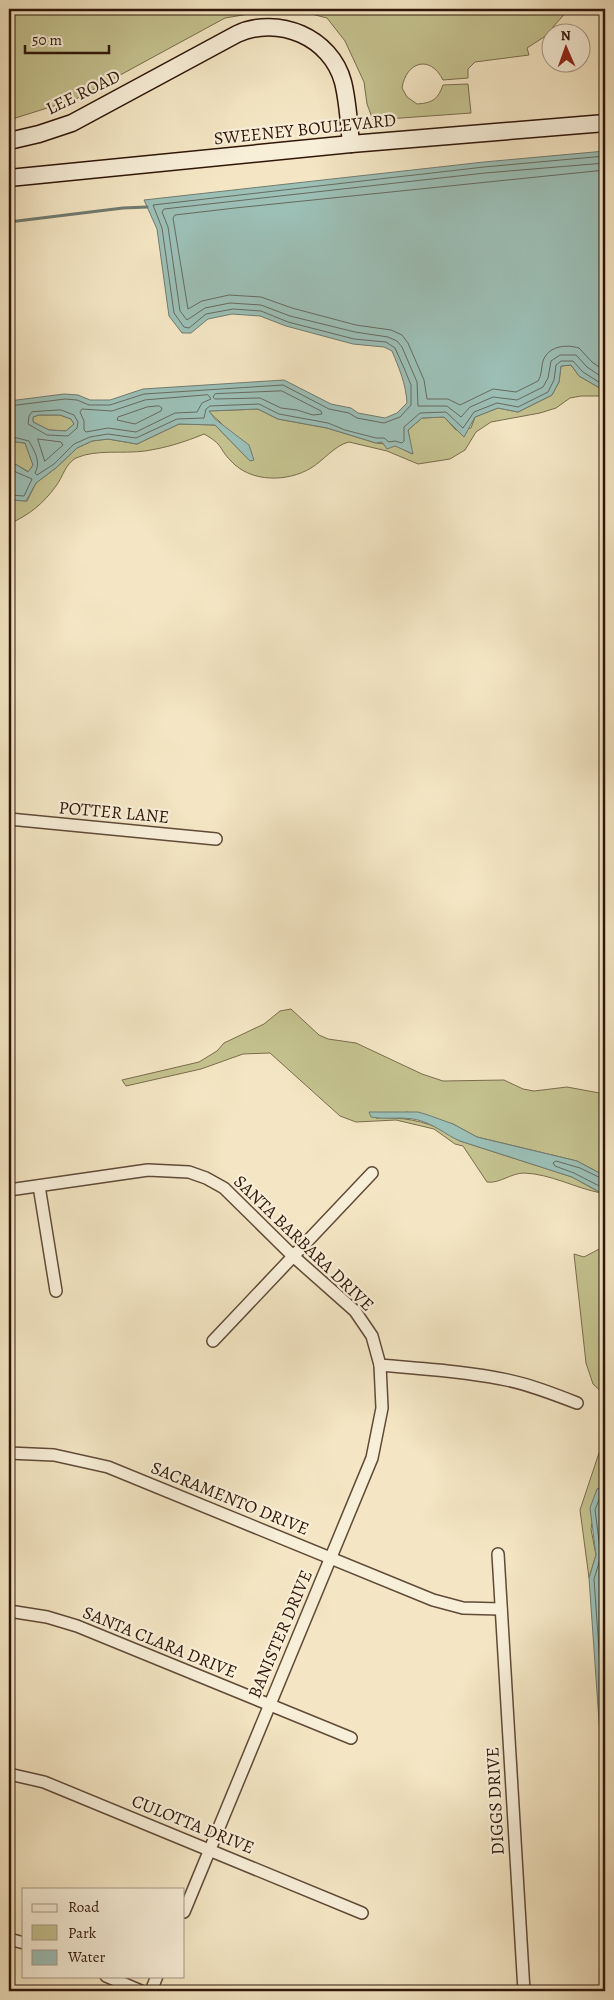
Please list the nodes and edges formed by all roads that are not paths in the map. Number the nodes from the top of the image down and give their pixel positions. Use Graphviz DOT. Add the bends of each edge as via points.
graph roads {
  1 [pos="605,123"];
  2 [pos="9,140"];
  3 [pos="351,144"];
  4 [pos="9,178"];
  5 [pos="9,819"];
  6 [pos="216,839"];
  7 [pos="372,1173"];
  8 [pos="39,1186"];
  9 [pos="9,1190"];
  10 [pos="293,1256"];
  11 [pos="56,1291"];
  12 [pos="213,1341"];
  13 [pos="380,1365"];
  14 [pos="577,1403"];
  15 [pos="9,1453"];
  16 [pos="498,1554"];
  17 [pos="332,1558"];
  18 [pos="501,1608"];
  19 [pos="9,1612"];
  20 [pos="269,1704"];
  21 [pos="351,1738"];
  22 [pos="9,1774"];
  23 [pos="209,1849"];
  24 [pos="185,1909"];
  25 [pos="362,1914"];
  26 [pos="9,1939"];
  27 [pos="22,1942"];
  28 [pos="111,1978"];
  29 [pos="156,1978"];
  30 [pos="141,1991"];
  31 [pos="151,1991"];
  32 [pos="524,1991"];
  1 -- 3 [label="main road, SWEENEY BOULEVARD"];
  2 -- 3 [label="main road, LEE ROAD" via="72,123 237,34 267,26 300,33 328,53 343,81"];
  3 -- 4 [label="main road, SWEENEY BOULEVARD"];
  5 -- 6 [label="street, POTTER LANE"];
  7 -- 10 [label="street"];
  8 -- 9 [label="street, SANTA BARBARA DRIVE"];
  8 -- 10 [label="street, SANTA BARBARA DRIVE" via="148,1170 189,1172 224,1188"];
  8 -- 11 [label="street"];
  10 -- 12 [label="street"];
  10 -- 13 [label="street, SANTA BARBARA DRIVE" via="355,1311 372,1336"];
  13 -- 14 [label="street" via="508,1380"];
  13 -- 17 [label="street, BANISTER DRIVE" via="382,1408 376,1442"];
  15 -- 17 [label="street, SACRAMENTO DRIVE" via="54,1455 108,1467"];
  16 -- 18 [label="street, DIGGS DRIVE"];
  17 -- 18 [label="street, SACRAMENTO DRIVE" via="433,1600 463,1608"];
  17 -- 20 [label="street, BANISTER DRIVE"];
  18 -- 32 [label="street, DIGGS DRIVE"];
  19 -- 20 [label="street, SANTA CLARA DRIVE" via="47,1617 77,1626"];
  20 -- 21 [label="street, SANTA CLARA DRIVE"];
  20 -- 23 [label="street, BANISTER DRIVE"];
  22 -- 23 [label="street, CULOTTA DRIVE" via="44,1782"];
  23 -- 24 [label="street, BANISTER DRIVE"];
  23 -- 25 [label="street, CULOTTA DRIVE"];
  26 -- 27 [label="street"];
  28 -- 30 [label="street"];
  29 -- 31 [label="street"];
}
